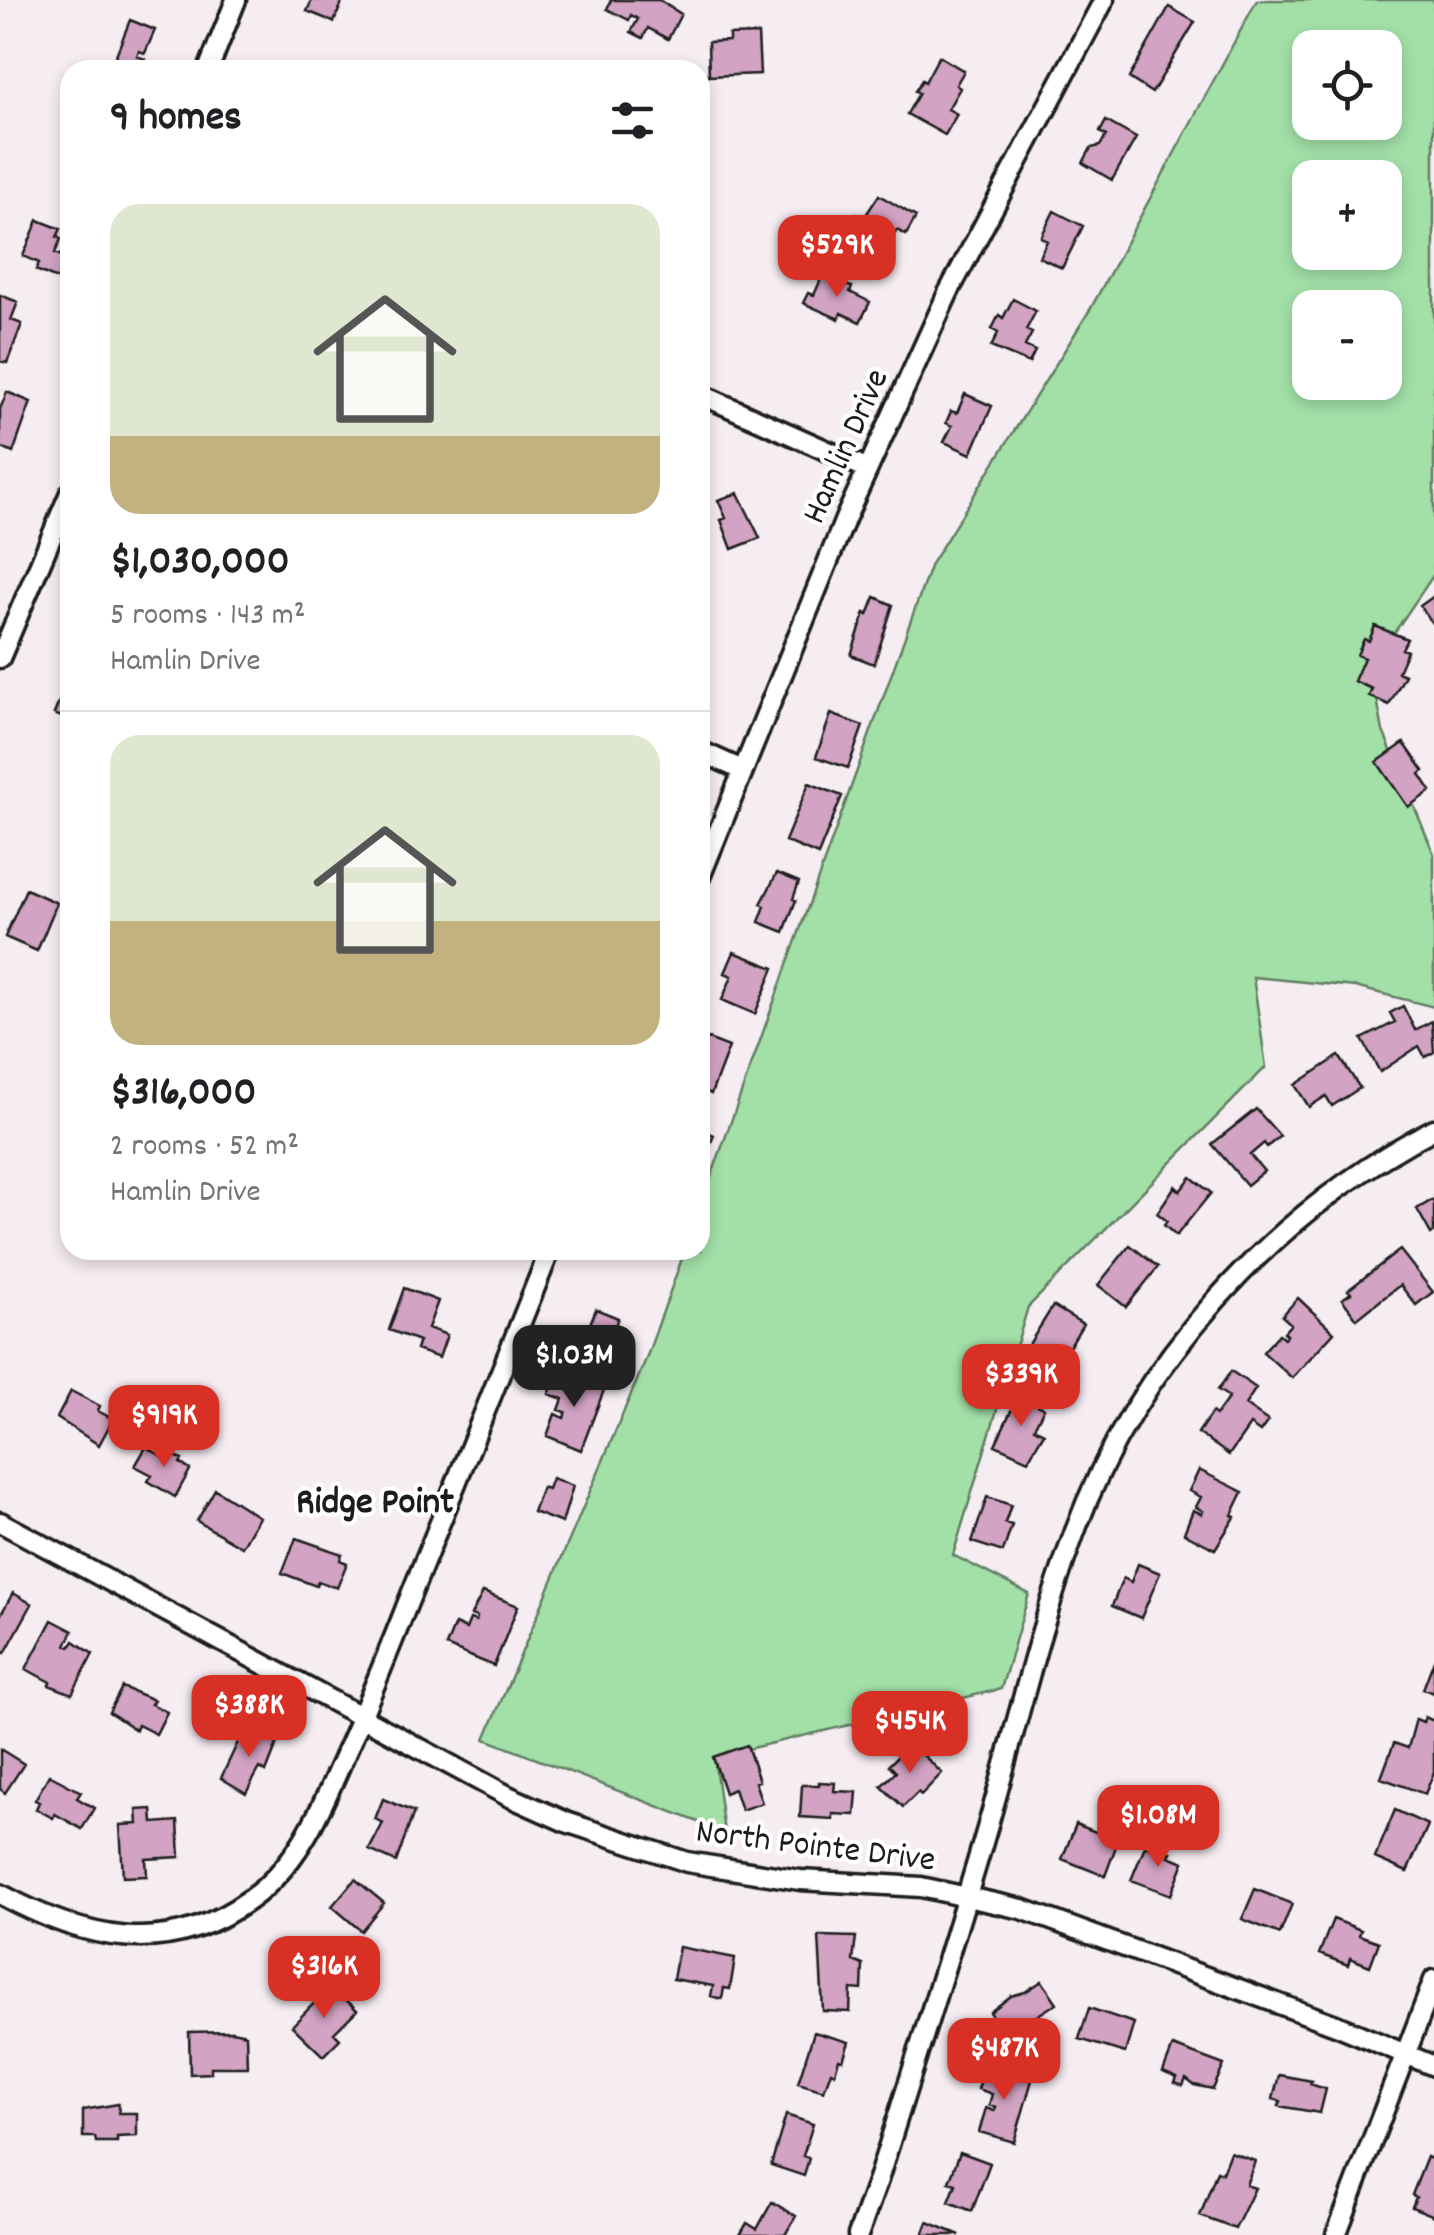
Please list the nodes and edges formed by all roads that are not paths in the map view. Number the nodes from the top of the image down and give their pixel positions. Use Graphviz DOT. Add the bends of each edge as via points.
graph roads {
  1 [pos="236,0"];
  2 [pos="1104,0"];
  3 [pos="212,60"];
  4 [pos="710,398"];
  5 [pos="868,469"];
  6 [pos="60,516"];
  7 [pos="0,658"];
  8 [pos="710,756"];
  9 [pos="742,770"];
  10 [pos="710,852"];
  11 [pos="1434,1129"];
  12 [pos="546,1260"];
  13 [pos="0,1522"];
  14 [pos="362,1718"];
  15 [pos="0,1894"];
  16 [pos="966,1895"];
  17 [pos="1434,1980"];
  18 [pos="1406,2054"];
  19 [pos="1434,2066"];
  20 [pos="858,2235"];
  21 [pos="1336,2235"];
  1 -- 3 [label="street"];
  2 -- 5 [label="street, Hamlin Drive" via="948,293"];
  4 -- 5 [label="street"];
  5 -- 9 [label="street, Hamlin Drive"];
  6 -- 7 [label="street"];
  8 -- 9 [label="street"];
  9 -- 10 [label="street, Hamlin Drive"];
  11 -- 16 [label="street" via="1339,1186 1246,1268 1192,1330 1122,1431 1074,1534"];
  12 -- 14 [label="street"];
  13 -- 14 [label="street, North Pointe Drive"];
  14 -- 15 [label="street" via="292,1859 223,1917 169,1936 108,1936"];
  14 -- 16 [label="street, North Pointe Drive" via="508,1796 638,1848 744,1873"];
  16 -- 18 [label="street, North Pointe Drive" via="1072,1925"];
  16 -- 20 [label="street"];
  17 -- 18 [label="street"];
  18 -- 19 [label="street, North Pointe Drive"];
  18 -- 21 [label="street"];
}
